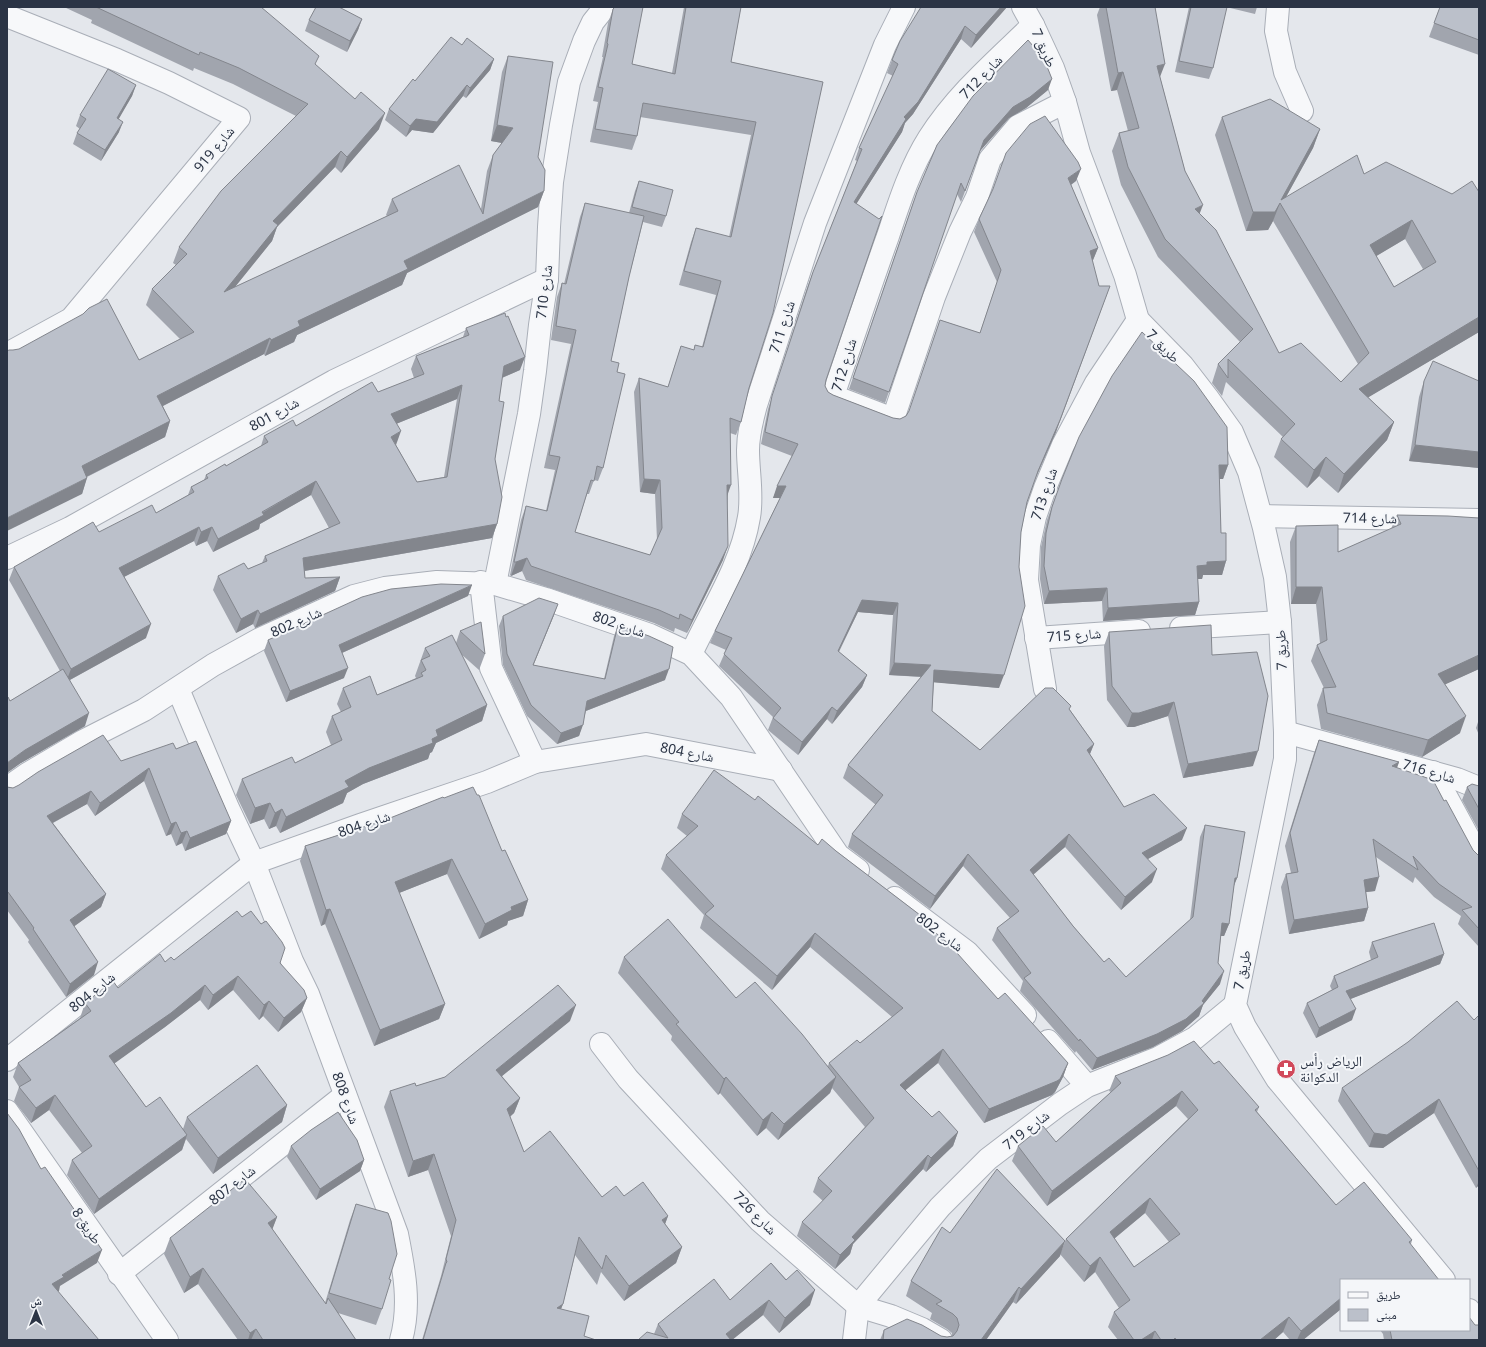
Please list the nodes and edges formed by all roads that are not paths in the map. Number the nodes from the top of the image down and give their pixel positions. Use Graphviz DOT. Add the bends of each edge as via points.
graph roads {
  1 [pos="605,7"];
  2 [pos="904,7"];
  3 [pos="1278,7"];
  4 [pos="7,16"];
  5 [pos="1028,16"];
  6 [pos="1065,102"];
  7 [pos="1302,111"];
  8 [pos="547,279"];
  9 [pos="1138,320"];
  10 [pos="7,354"];
  11 [pos="1261,516"];
  12 [pos="1479,520"];
  13 [pos="7,558"];
  14 [pos="488,583"];
  15 [pos="1280,622"];
  16 [pos="1036,638"];
  17 [pos="692,654"];
  18 [pos="178,689"];
  19 [pos="1045,689"];
  20 [pos="1285,732"];
  21 [pos="535,762"];
  22 [pos="781,770"];
  23 [pos="1433,772"];
  24 [pos="7,788"];
  25 [pos="1479,788"];
  26 [pos="1479,857"];
  27 [pos="254,863"];
  28 [pos="1235,1005"];
  29 [pos="601,1044"];
  30 [pos="7,1060"];
  31 [pos="1087,1086"];
  32 [pos="345,1095"];
  33 [pos="7,1111"];
  34 [pos="119,1274"];
  35 [pos="1443,1279"];
  36 [pos="858,1306"];
  37 [pos="1470,1311"];
  38 [pos="1479,1322"];
  39 [pos="167,1340"];
  40 [pos="401,1340"];
  41 [pos="854,1340"];
  42 [pos="941,1340"];
  1 -- 8 [label="street, شارع 710" via="593,22 569,82 552,182"];
  2 -- 17 [label="street, شارع 711" via="885,45 815,223 749,432 751,501 745,536 735,564"];
  3 -- 7 [label="street" via="1276,31 1284,72"];
  4 -- 10 [label="street, شارع 919" via="117,60 239,118 71,319"];
  5 -- 6 [label="street, 7 طريق" via="1053,68"];
  5 -- 6 [label="street, شارع 712" via="943,117 917,159 833,396 894,419 934,297 977,197 990,159 1018,126"];
  6 -- 9 [label="street, 7 طريق" via="1079,153 1125,275"];
  8 -- 13 [label="street, شارع 801" via="334,381 70,528"];
  8 -- 14 [label="street, شارع 710" via="529,414"];
  9 -- 11 [label="street, 7 طريق" via="1182,366 1232,432 1249,472"];
  9 -- 16 [label="street, شارع 713" via="1096,383 1063,444 1035,517 1029,545 1027,580"];
  11 -- 12 [label="street, شارع 714"];
  11 -- 15 [label="street, 7 طريق" via="1275,577"];
  14 -- 17 [label="street, شارع 802" via="546,599 650,635"];
  14 -- 18 [label="street, شارع 802" via="431,582 385,588 354,596 260,639"];
  14 -- 21 [label="street, شارع 710" via="491,668"];
  15 -- 16 [label="street, شارع 715"];
  15 -- 20 [label="street, 7 طريق"];
  16 -- 19 [label="street, شارع 713"];
  17 -- 22 [label="street, شارع 802" via="731,697"];
  18 -- 24 [label="street, شارع 802" via="27,774"];
  18 -- 27 [label="street, شارع 808"];
  20 -- 23 [label="street, شارع 716"];
  20 -- 28 [label="street, 7 طريق" via="1284,759"];
  21 -- 22 [label="street, شارع 804" via="646,744"];
  21 -- 27 [label="street, شارع 804" via="487,782"];
  22 -- 31 [label="street, شارع 802" via="838,855 967,952"];
  23 -- 25 [label="street, شارع 716"];
  23 -- 26 [label="street"];
  27 -- 30 [label="street, شارع 804"];
  27 -- 32 [label="street, شارع 808" via="308,994"];
  28 -- 31 [label="street, شارع 719" via="1195,1038 1164,1055"];
  28 -- 35 [label="street, 7 طريق" via="1245,1027 1277,1078"];
  29 -- 36 [label="street, شارع 726" via="628,1079 760,1221"];
  31 -- 36 [label="street, شارع 719" via="988,1159 940,1207"];
  32 -- 34 [label="street, شارع 807"];
  32 -- 40 [label="street, شارع 808" via="397,1234 405,1273 406,1304"];
  33 -- 34 [label="street, طريق 8"];
  34 -- 39 [label="street, طريق 8"];
  36 -- 41 [label="street"];
  36 -- 42 [label="street, شارع 726" via="891,1316"];
  37 -- 38 [label="street"];
}
